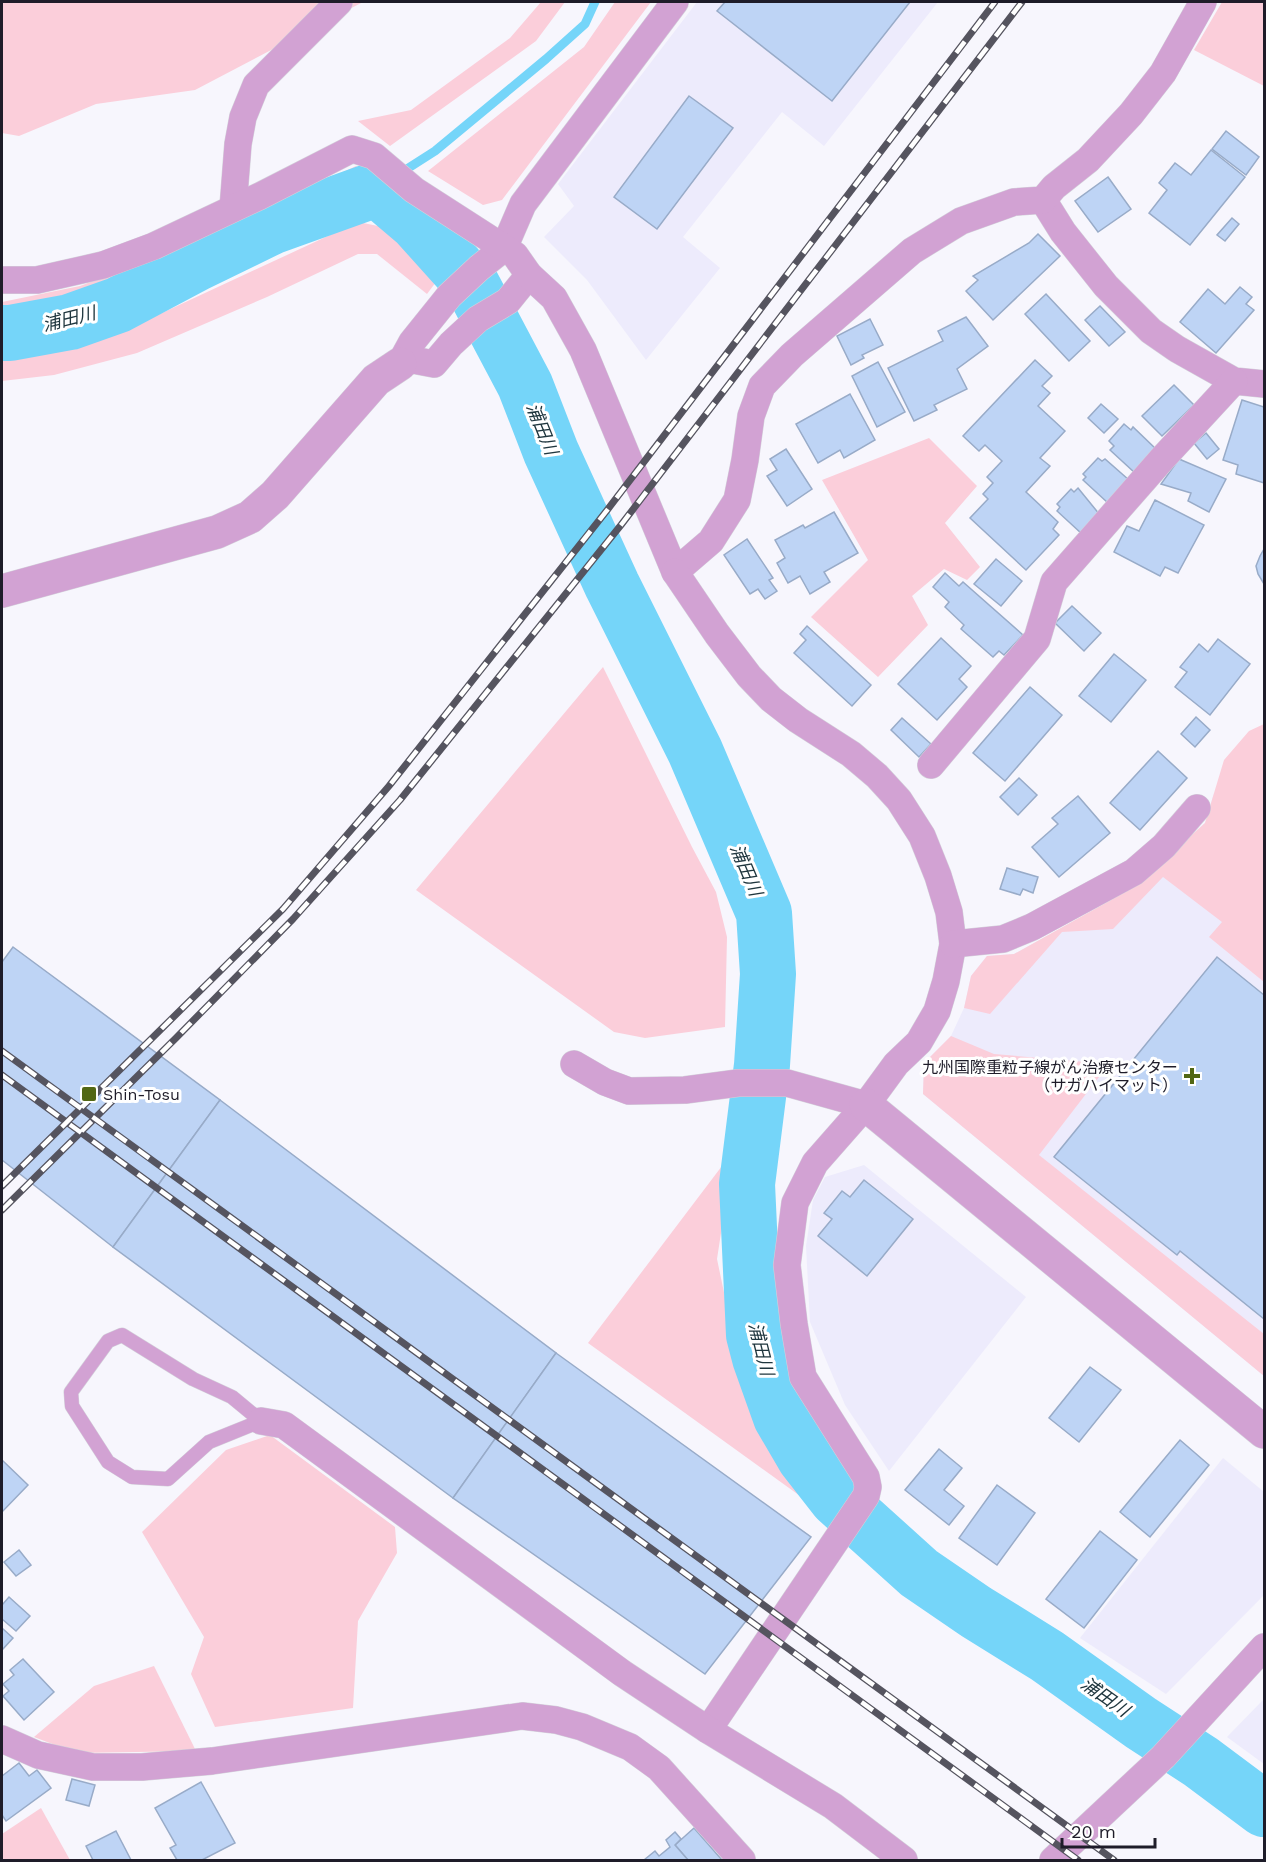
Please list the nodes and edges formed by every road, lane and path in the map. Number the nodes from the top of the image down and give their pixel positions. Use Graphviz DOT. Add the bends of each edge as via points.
graph roads {
  1 [pos="339,2"];
  2 [pos="675,2"];
  3 [pos="1203,2"];
  4 [pos="1043,200"];
  5 [pos="232,208"];
  6 [pos="504,248"];
  7 [pos="529,276"];
  8 [pos="2,280"];
  9 [pos="400,364"];
  10 [pos="1234,381"];
  11 [pos="1264,384"];
  12 [pos="675,572"];
  13 [pos="2,591"];
  14 [pos="931,765"];
  15 [pos="1197,808"];
  16 [pos="953,944"];
  17 [pos="574,1064"];
  18 [pos="866,1105"];
  19 [pos="261,1421"];
  20 [pos="1264,1432"];
  21 [pos="1264,1647"];
  22 [pos="708,1730"];
  23 [pos="2,1739"];
  24 [pos="742,1860"];
  25 [pos="904,1860"];
  26 [pos="1053,1860"];
  1 -- 5 [label="street" via="256,85 243,117"];
  2 -- 6 [label="street" via="523,204"];
  3 -- 4 [label="street" via="1163,73 1131,114"];
  4 -- 10 [label="street" via="1106,286 1151,331 1176,350"];
  4 -- 12 [label="street" via="1014,202 961,221 912,251 792,355 762,386 751,416 737,500 711,541"];
  5 -- 6 [label="street" via="352,148 374,156 414,189"];
  5 -- 8 [label="street" via="154,246 103,265 37,280"];
  6 -- 7 [label="street"];
  6 -- 9 [label="street" via="449,296 412,342"];
  7 -- 9 [label="street" via="508,301 478,319 434,364 413,360"];
  7 -- 12 [label="street" via="554,298 583,350"];
  9 -- 13 [label="street" via="376,380 275,495 250,517 217,532"];
  10 -- 11 [label="street"];
  10 -- 14 [label="street" via="1054,582 1037,639"];
  12 -- 16 [label="street" via="717,634 771,699 851,754 899,800 922,836 939,876"];
  15 -- 16 [label="street" via="1164,846 1134,872 1003,939"];
  16 -- 18 [label="street" via="937,1011 919,1042 896,1064"];
  17 -- 18 [label="street" via="629,1091 787,1083"];
  18 -- 20 [label="street"];
  18 -- 22 [label="street" via="815,1163 795,1203 787,1265 803,1377 866,1477 866,1496"];
  19 -- 19 [label="lane" via="209,1442 168,1479 132,1477 108,1462 72,1406 71,1392 108,1341 122,1335 192,1379 232,1397"];
  19 -- 22 [label="street" via="284,1425 622,1673"];
  21 -- 26 [label="street" via="1163,1757"];
  22 -- 25 [label="street" via="833,1806"];
  23 -- 24 [label="street" via="38,1755 93,1767 142,1767 212,1761 522,1716 556,1720 630,1748 659,1768"];
}
